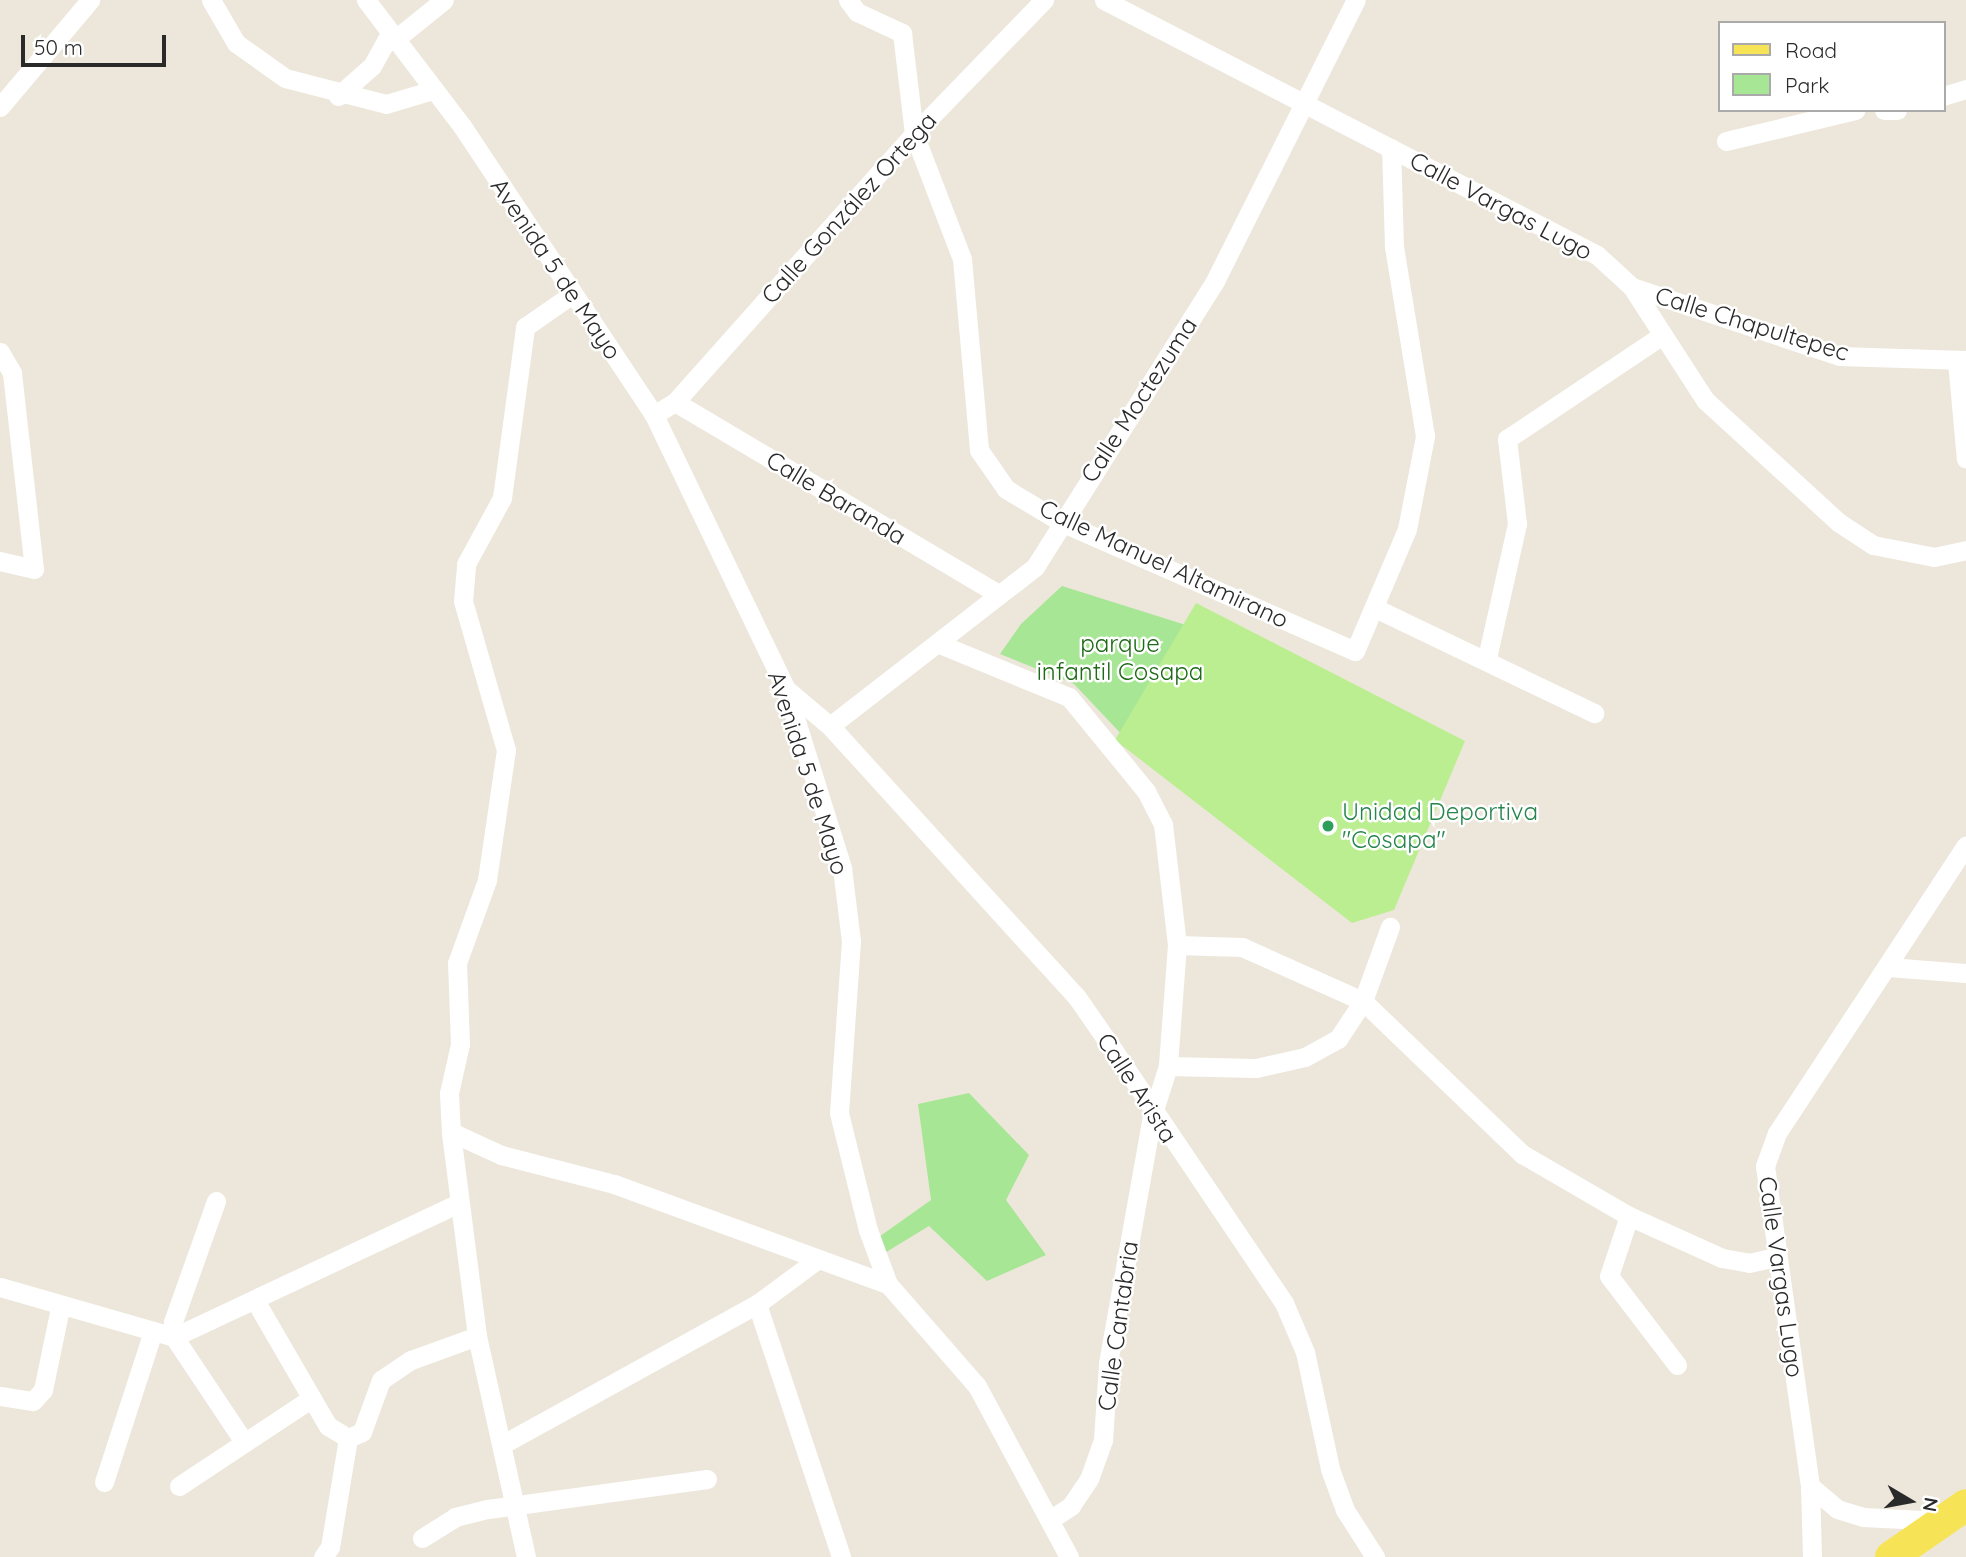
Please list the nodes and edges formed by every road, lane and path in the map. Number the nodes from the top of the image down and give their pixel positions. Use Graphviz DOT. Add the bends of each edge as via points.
graph roads {
  1 [pos="90,0"];
  2 [pos="211,0"];
  3 [pos="366,0"];
  4 [pos="444,0"];
  5 [pos="848,0"];
  6 [pos="1044,0"];
  7 [pos="1104,0"];
  8 [pos="1356,0"];
  9 [pos="391,38"];
  10 [pos="6,88"];
  11 [pos="1966,89"];
  12 [pos="433,90"];
  13 [pos="1945,95"];
  14 [pos="338,96"];
  15 [pos="0,107"];
  16 [pos="1304,107"];
  17 [pos="1847,112"];
  18 [pos="914,134"];
  19 [pos="1726,141"];
  20 [pos="1391,148"];
  21 [pos="1632,287"];
  22 [pos="571,295"];
  23 [pos="1661,336"];
  24 [pos="0,352"];
  25 [pos="1962,361"];
  26 [pos="675,402"];
  27 [pos="654,415"];
  28 [pos="1966,459"];
  29 [pos="1061,522"];
  30 [pos="1966,550"];
  31 [pos="0,561"];
  32 [pos="998,594"];
  33 [pos="1377,609"];
  34 [pos="942,645"];
  35 [pos="1487,658"];
  36 [pos="786,690"];
  37 [pos="1594,713"];
  38 [pos="830,726"];
  39 [pos="1966,845"];
  40 [pos="1390,927"];
  41 [pos="1177,945"];
  42 [pos="1889,967"];
  43 [pos="1966,973"];
  44 [pos="1363,1001"];
  45 [pos="1168,1066"];
  46 [pos="1152,1116"];
  47 [pos="452,1132"];
  48 [pos="216,1201"];
  49 [pos="459,1203"];
  50 [pos="1629,1216"];
  51 [pos="1776,1257"];
  52 [pos="814,1262"];
  53 [pos="888,1284"];
  54 [pos="0,1287"];
  55 [pos="256,1302"];
  56 [pos="757,1304"];
  57 [pos="60,1308"];
  58 [pos="152,1334"];
  59 [pos="477,1336"];
  60 [pos="174,1337"];
  61 [pos="1677,1365"];
  62 [pos="0,1396"];
  63 [pos="312,1398"];
  64 [pos="348,1438"];
  65 [pos="242,1439"];
  66 [pos="505,1443"];
  67 [pos="706,1479"];
  68 [pos="104,1482"];
  69 [pos="179,1486"];
  70 [pos="1810,1486"];
  71 [pos="517,1509"];
  72 [pos="1954,1513"];
  73 [pos="1051,1519"];
  74 [pos="422,1538"];
  75 [pos="1899,1555"];
  76 [pos="323,1557"];
  77 [pos="526,1557"];
  78 [pos="841,1557"];
  79 [pos="1069,1557"];
  80 [pos="1375,1557"];
  81 [pos="1812,1557"];
  1 -- 10 [label="street"];
  2 -- 14 [label="street" via="236,43 285,78"];
  3 -- 9 [label="street, Avenida 5 de Mayo"];
  4 -- 9 [label="street"];
  5 -- 18 [label="street, Calle Manuel Altamirano" via="857,12 902,33"];
  6 -- 18 [label="street, Calle González Ortega"];
  7 -- 16 [label="street, Calle Vargas Lugo"];
  8 -- 16 [label="street, Calle Moctezuma"];
  9 -- 12 [label="street, Avenida 5 de Mayo"];
  9 -- 14 [label="street" via="373,66"];
  10 -- 15 [label="street"];
  11 -- 13 [label="street"];
  12 -- 14 [label="street" via="386,104"];
  12 -- 22 [label="street, Avenida 5 de Mayo"];
  16 -- 20 [label="street, Calle Vargas Lugo"];
  16 -- 29 [label="street, Calle Moctezuma" via="1215,281"];
  17 -- 19 [label="street"];
  18 -- 26 [label="street, Calle González Ortega"];
  18 -- 29 [label="street, Calle Manuel Altamirano" via="962,259 979,450 1006,489"];
  20 -- 21 [label="street, Calle Vargas Lugo" via="1597,255"];
  20 -- 33 [label="street" via="1394,247 1424,436 1407,529"];
  21 -- 23 [label="street, Calle Vargas Lugo"];
  21 -- 25 [label="street, Calle Chapultepec" via="1839,355"];
  22 -- 27 [label="street, Avenida 5 de Mayo"];
  22 -- 47 [label="street" via="525,327 502,498 466,564 464,601 506,750 487,880 457,963 460,1044 449,1093"];
  23 -- 30 [label="street, Calle Vargas Lugo" via="1705,400 1838,522 1872,545 1934,557"];
  23 -- 35 [label="street" via="1507,439 1517,524"];
  24 -- 31 [label="street" via="12,373 34,569"];
  25 -- 28 [label="street"];
  26 -- 27 [label="street, Calle González Ortega"];
  26 -- 32 [label="street, Calle Baranda"];
  27 -- 36 [label="street, Avenida 5 de Mayo"];
  29 -- 32 [label="street, Calle Moctezuma" via="1035,567"];
  29 -- 33 [label="street, Calle Manuel Altamirano" via="1355,651"];
  32 -- 34 [label="street, Calle Moctezuma"];
  33 -- 35 [label="street"];
  34 -- 38 [label="street, Calle Moctezuma"];
  34 -- 41 [label="street, Calle Cantabria" via="1069,697 1146,791 1163,824"];
  35 -- 37 [label="street"];
  36 -- 38 [label="street, Calle Arista"];
  36 -- 53 [label="street, Avenida 5 de Mayo" via="842,868 851,942 839,1113"];
  38 -- 46 [label="street, Calle Arista" via="1076,996"];
  39 -- 42 [label="street, Calle Vargas Lugo"];
  40 -- 44 [label="street"];
  41 -- 44 [label="street" via="1242,947"];
  41 -- 45 [label="street, Calle Cantabria"];
  42 -- 43 [label="street"];
  42 -- 51 [label="street, Calle Vargas Lugo" via="1777,1133 1765,1166"];
  44 -- 45 [label="street" via="1338,1040 1304,1058 1255,1068"];
  44 -- 50 [label="street" via="1521,1154"];
  45 -- 46 [label="street, Calle Cantabria"];
  46 -- 73 [label="street, Calle Cantabria" via="1108,1363 1103,1440 1089,1479 1071,1506"];
  46 -- 80 [label="street, Calle Arista" via="1284,1303 1305,1352 1341,1500"];
  47 -- 49 [label="street"];
  47 -- 52 [label="street" via="501,1155 614,1184"];
  48 -- 60 [label="street" via="173,1322"];
  49 -- 55 [label="street"];
  49 -- 59 [label="street"];
  50 -- 51 [label="street" via="1722,1258 1749,1263"];
  50 -- 61 [label="street" via="1609,1276"];
  51 -- 70 [label="street, Calle Vargas Lugo"];
  52 -- 53 [label="street"];
  52 -- 56 [label="street"];
  53 -- 73 [label="street, Avenida 5 de Mayo" via="977,1386"];
  54 -- 57 [label="street"];
  55 -- 60 [label="street"];
  55 -- 63 [label="street"];
  56 -- 66 [label="street"];
  56 -- 78 [label="street"];
  57 -- 58 [label="street"];
  57 -- 62 [label="street" via="43,1390 33,1401"];
  58 -- 60 [label="street"];
  58 -- 68 [label="street"];
  59 -- 64 [label="street" via="411,1360 380,1380 362,1432"];
  59 -- 66 [label="street"];
  60 -- 65 [label="street"];
  63 -- 64 [label="street" via="328,1426"];
  63 -- 65 [label="street"];
  64 -- 76 [label="street" via="330,1547"];
  65 -- 69 [label="street"];
  66 -- 71 [label="street"];
  67 -- 71 [label="street"];
  70 -- 72 [label="street" via="1837,1509 1863,1517"];
  70 -- 81 [label="street, Calle Vargas Lugo"];
  71 -- 74 [label="street" via="455,1517"];
  71 -- 77 [label="street"];
  72 -- 75 [label="main road"];
  73 -- 79 [label="street, Avenida 5 de Mayo"];
}
